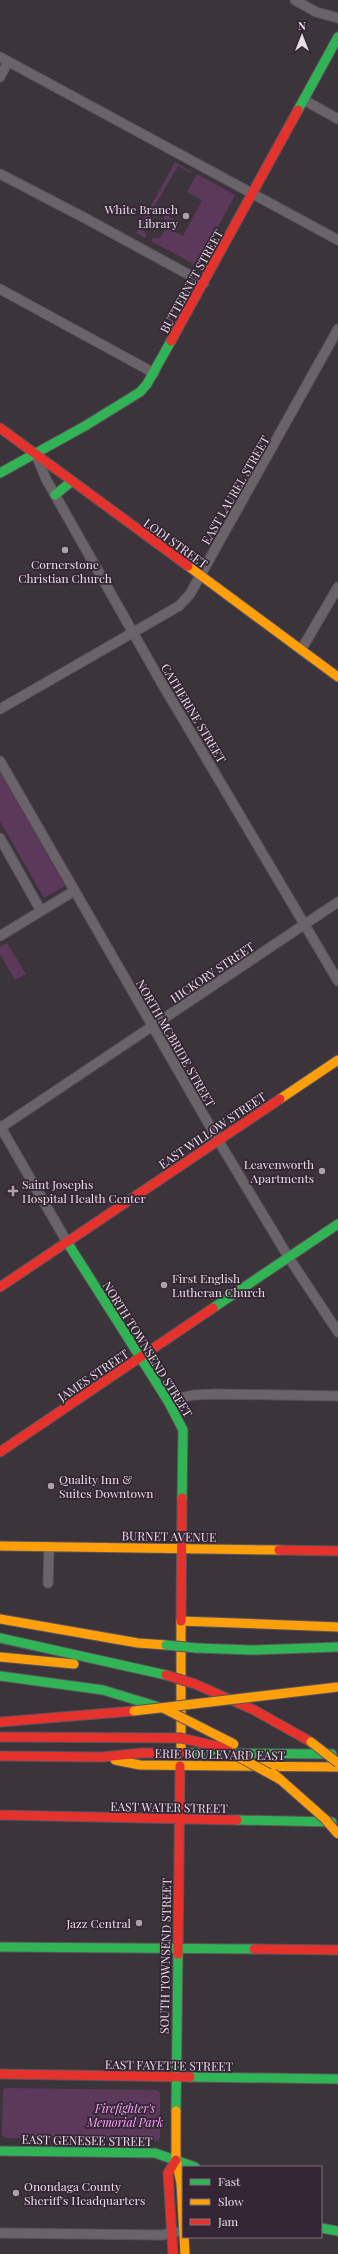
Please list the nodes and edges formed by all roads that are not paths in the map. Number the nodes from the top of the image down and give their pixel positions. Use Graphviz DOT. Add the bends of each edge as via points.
graph roads {
  1 [pos="295,0"];
  2 [pos="338,18"];
  3 [pos="338,37"];
  4 [pos="0,57"];
  5 [pos="8,62"];
  6 [pos="0,77"];
  7 [pos="304,100"];
  8 [pos="338,119"];
  9 [pos="0,174"];
  10 [pos="252,194"];
  11 [pos="338,240"];
  12 [pos="204,283"];
  13 [pos="0,289"];
  14 [pos="338,329"];
  15 [pos="154,373"];
  16 [pos="0,428"];
  17 [pos="35,454"];
  18 [pos="0,473"];
  19 [pos="72,481"];
  20 [pos="56,495"];
  21 [pos="200,576"];
  22 [pos="338,587"];
  23 [pos="133,633"];
  24 [pos="301,650"];
  25 [pos="338,677"];
  26 [pos="0,709"];
  27 [pos="0,761"];
  28 [pos="0,838"];
  29 [pos="74,891"];
  30 [pos="338,902"];
  31 [pos="41,911"];
  32 [pos="306,924"];
  33 [pos="0,936"];
  34 [pos="338,981"];
  35 [pos="153,1027"];
  36 [pos="338,1060"];
  37 [pos="0,1128"];
  38 [pos="218,1140"];
  39 [pos="338,1224"];
  40 [pos="67,1242"];
  41 [pos="289,1258"];
  42 [pos="0,1287"];
  43 [pos="338,1332"];
  44 [pos="140,1358"];
  45 [pos="338,1396"];
  46 [pos="168,1401"];
  47 [pos="0,1452"];
  48 [pos="0,1546"];
  49 [pos="49,1548"];
  50 [pos="183,1548"];
  51 [pos="338,1551"];
  52 [pos="48,1583"];
  53 [pos="0,1615"];
  54 [pos="0,1619"];
  55 [pos="181,1621"];
  56 [pos="30,1625"];
  57 [pos="338,1627"];
  58 [pos="0,1638"];
  59 [pos="338,1647"];
  60 [pos="0,1657"];
  61 [pos="166,1675"];
  62 [pos="0,1676"];
  63 [pos="338,1688"];
  64 [pos="0,1716"];
  65 [pos="74,1717"];
  66 [pos="0,1722"];
  67 [pos="0,1737"];
  68 [pos="181,1753"];
  69 [pos="338,1754"];
  70 [pos="0,1756"];
  71 [pos="102,1757"];
  72 [pos="338,1763"];
  73 [pos="180,1766"];
  74 [pos="338,1767"];
  75 [pos="281,1780"];
  76 [pos="0,1815"];
  77 [pos="179,1819"];
  78 [pos="338,1822"];
  79 [pos="338,1834"];
  80 [pos="0,1947"];
  81 [pos="177,1948"];
  82 [pos="338,1950"];
  83 [pos="0,2074"];
  84 [pos="176,2076"];
  85 [pos="338,2079"];
  86 [pos="0,2151"];
  87 [pos="176,2160"];
  88 [pos="191,2166"];
  89 [pos="322,2228"];
  90 [pos="182,2230"];
  91 [pos="338,2231"];
  92 [pos="0,2233"];
  93 [pos="170,2233"];
  94 [pos="183,2238"];
  95 [pos="173,2254"];
  96 [pos="185,2254"];
  1 -- 2 [label="street" via="316,12"];
  3 -- 7 [label="main road, BUTTERNUT STREET"];
  4 -- 5 [label="street"];
  5 -- 6 [label="street"];
  5 -- 10 [label="street"];
  7 -- 8 [label="street"];
  7 -- 10 [label="main road, BUTTERNUT STREET"];
  9 -- 12 [label="street" via="83,216"];
  10 -- 11 [label="street"];
  10 -- 12 [label="main road, BUTTERNUT STREET"];
  12 -- 15 [label="main road, BUTTERNUT STREET"];
  13 -- 15 [label="street"];
  14 -- 21 [label="street, EAST LAUREL STREET"];
  15 -- 17 [label="main road, BUTTERNUT STREET" via="140,392"];
  16 -- 17 [label="main road, LODI STREET"];
  17 -- 18 [label="main road, BUTTERNUT STREET"];
  17 -- 19 [label="main road, LODI STREET"];
  17 -- 20 [label="street, CATHERINE STREET"];
  19 -- 20 [label="main road"];
  19 -- 21 [label="main road, LODI STREET"];
  20 -- 23 [label="street, CATHERINE STREET"];
  21 -- 23 [label="street, EAST LAUREL STREET" via="190,594 178,606"];
  21 -- 24 [label="main road, LODI STREET"];
  22 -- 24 [label="street"];
  23 -- 26 [label="street, EAST LAUREL STREET"];
  23 -- 32 [label="street, CATHERINE STREET"];
  24 -- 25 [label="main road, LODI STREET"];
  27 -- 29 [label="street, NORTH MCBRIDE STREET"];
  28 -- 31 [label="street"];
  29 -- 31 [label="street"];
  29 -- 35 [label="street, NORTH MCBRIDE STREET"];
  30 -- 32 [label="street, HICKORY STREET"];
  31 -- 33 [label="street"];
  32 -- 34 [label="street, CATHERINE STREET"];
  32 -- 35 [label="street, HICKORY STREET"];
  35 -- 37 [label="street, HICKORY STREET"];
  35 -- 38 [label="street, NORTH MCBRIDE STREET"];
  36 -- 38 [label="main road, EAST WILLOW STREET"];
  37 -- 40 [label="street, NORTH TOWNSEND STREET"];
  38 -- 40 [label="main road, EAST WILLOW STREET"];
  38 -- 41 [label="street, NORTH MCBRIDE STREET"];
  39 -- 41 [label="main road, JAMES STREET"];
  40 -- 42 [label="main road, EAST WILLOW STREET"];
  40 -- 44 [label="main road, NORTH TOWNSEND STREET"];
  41 -- 43 [label="street, NORTH MCBRIDE STREET"];
  41 -- 44 [label="main road, JAMES STREET"];
  44 -- 46 [label="main road, NORTH TOWNSEND STREET"];
  44 -- 47 [label="main road, JAMES STREET"];
  45 -- 46 [label="street" via="217,1394"];
  46 -- 50 [label="main road, NORTH TOWNSEND STREET" via="183,1430"];
  48 -- 49 [label="main road, BURNET AVENUE"];
  49 -- 50 [label="main road, BURNET AVENUE"];
  49 -- 52 [label="street"];
  50 -- 51 [label="main road, BURNET AVENUE"];
  50 -- 55 [label="main road, NORTH TOWNSEND STREET"];
  53 -- 56 [label="main road"];
  54 -- 56 [label="main road"];
  55 -- 57 [label="main road"];
  55 -- 68 [label="main road, NORTH TOWNSEND STREET"];
  56 -- 59 [label="main road, bridge" via="166,1646 251,1650"];
  58 -- 61 [label="main road"];
  60 -- 61 [label="main road"];
  61 -- 72 [label="main road, bridge" via="236,1700 274,1719 311,1742"];
  62 -- 75 [label="main road, bridge" via="103,1690 163,1708 234,1744"];
  63 -- 65 [label="main road, bridge"];
  64 -- 65 [label="main road"];
  65 -- 66 [label="main road"];
  67 -- 75 [label="main road, bridge" via="181,1738 220,1747"];
  68 -- 69 [label="main road, ERIE BOULEVARD EAST"];
  68 -- 71 [label="main road, ERIE BOULEVARD EAST" via="142,1752"];
  68 -- 73 [label="main road, SOUTH TOWNSEND STREET"];
  70 -- 71 [label="main road, ERIE BOULEVARD EAST"];
  71 -- 73 [label="main road, ERIE BOULEVARD EAST" via="140,1765"];
  73 -- 74 [label="main road, ERIE BOULEVARD EAST"];
  73 -- 77 [label="main road, SOUTH TOWNSEND STREET"];
  75 -- 79 [label="main road, bridge"];
  76 -- 77 [label="main road, EAST WATER STREET"];
  77 -- 78 [label="main road, EAST WATER STREET"];
  77 -- 81 [label="main road, SOUTH TOWNSEND STREET"];
  80 -- 81 [label="main road"];
  81 -- 82 [label="main road"];
  81 -- 84 [label="main road, SOUTH TOWNSEND STREET"];
  83 -- 84 [label="main road, EAST FAYETTE STREET"];
  84 -- 85 [label="main road, EAST FAYETTE STREET"];
  84 -- 87 [label="main road, SOUTH TOWNSEND STREET"];
  86 -- 87 [label="main road, EAST GENESEE STREET" via="155,2154"];
  87 -- 88 [label="main road, EAST GENESEE STREET"];
  87 -- 90 [label="main road, SOUTH TOWNSEND STREET" via="180,2174"];
  87 -- 93 [label="main road, SOUTH TOWNSEND STREET" via="168,2173"];
  89 -- 91 [label="main road"];
  90 -- 93 [label="street"];
  92 -- 93 [label="street"];
  93 -- 95 [label="main road, SOUTH TOWNSEND STREET"];
  94 -- 96 [label="main road, SOUTH TOWNSEND STREET"];
}
